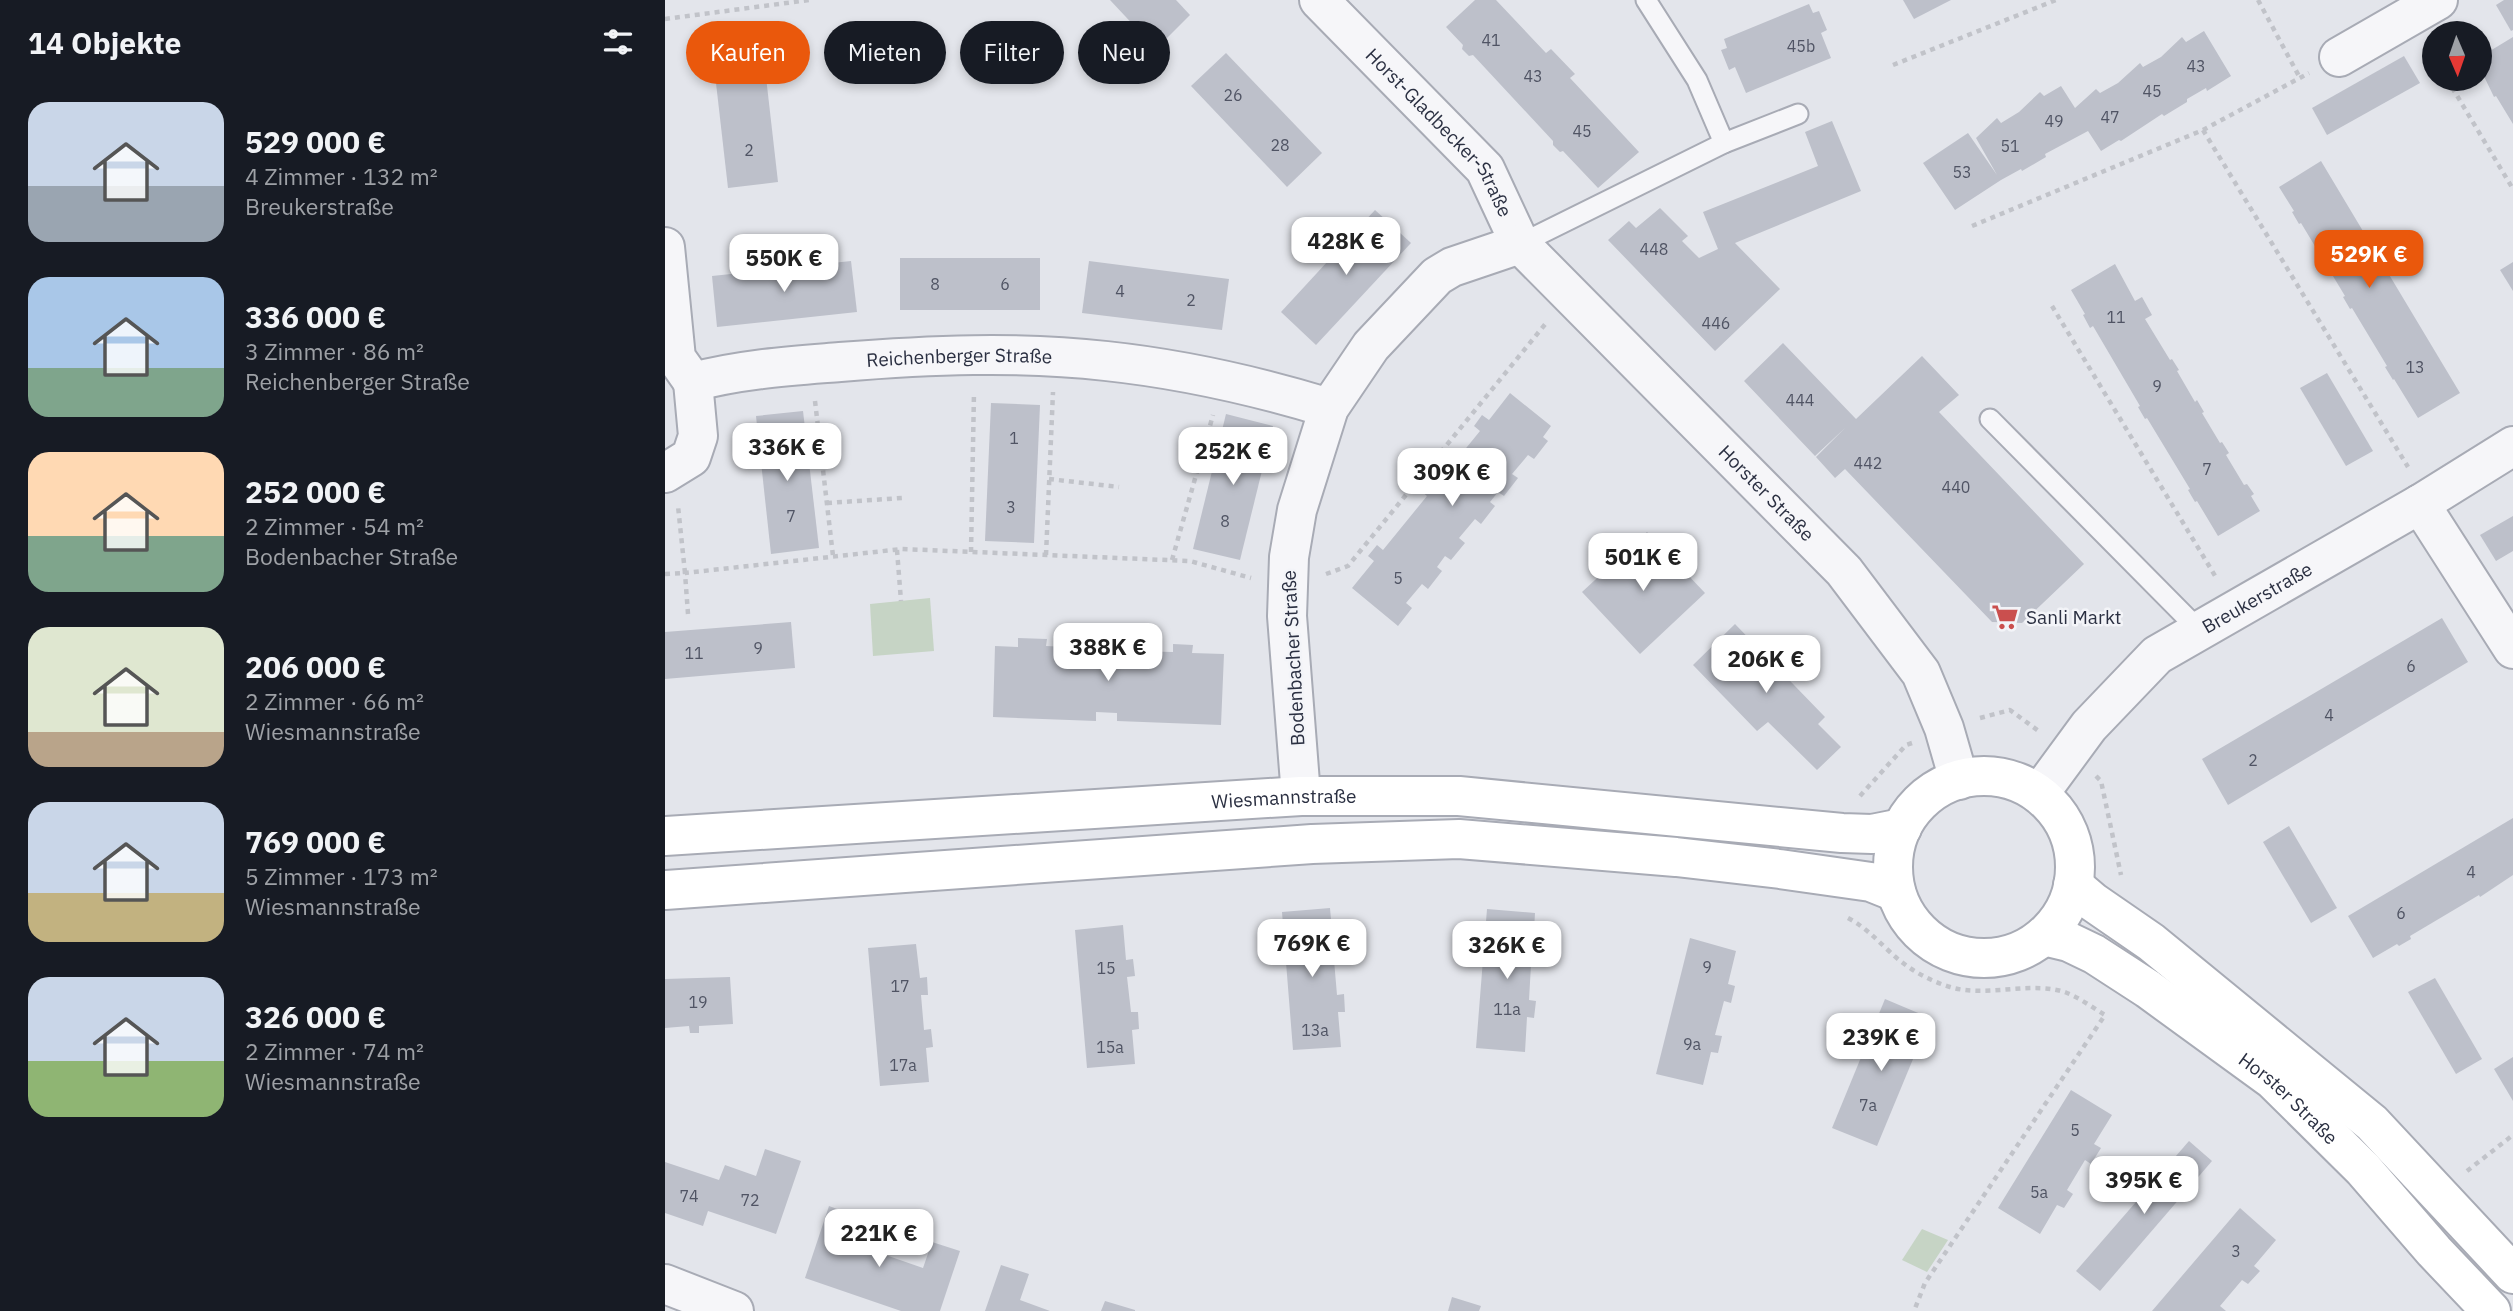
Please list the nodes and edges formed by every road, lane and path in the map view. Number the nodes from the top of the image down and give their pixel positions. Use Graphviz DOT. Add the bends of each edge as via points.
graph roads {
  1 [pos="809,0"];
  2 [pos="1319,0"];
  3 [pos="1646,0"];
  4 [pos="2056,0"];
  5 [pos="2258,0"];
  6 [pos="2438,0"];
  7 [pos="665,19"];
  8 [pos="2339,57"];
  9 [pos="1893,65"];
  10 [pos="2300,78"];
  11 [pos="2454,91"];
  12 [pos="1798,114"];
  13 [pos="2203,130"];
  14 [pos="1724,143"];
  15 [pos="2513,188"];
  16 [pos="1972,226"];
  17 [pos="1520,244"];
  18 [pos="665,247"];
  19 [pos="1570,295"];
  20 [pos="2052,306"];
  21 [pos="975,356"];
  22 [pos="1054,358"];
  23 [pos="810,364"];
  24 [pos="1222,380"];
  25 [pos="693,382"];
  26 [pos="1329,408"];
  27 [pos="1990,419"];
  28 [pos="2513,446"];
  29 [pos="670,470"];
  30 [pos="1049,479"];
  31 [pos="1119,487"];
  32 [pos="902,498"];
  33 [pos="2424,501"];
  34 [pos="827,503"];
  35 [pos="897,550"];
  36 [pos="971,552"];
  37 [pos="1046,555"];
  38 [pos="833,556"];
  39 [pos="1172,560"];
  40 [pos="684,573"];
  41 [pos="665,574"];
  42 [pos="1287,588"];
  43 [pos="901,601"];
  44 [pos="2235,610"];
  45 [pos="688,614"];
  46 [pos="2199,630"];
  47 [pos="2513,649"];
  48 [pos="1944,728"];
  49 [pos="2070,752"];
  50 [pos="1959,780"];
  51 [pos="2039,794"];
  52 [pos="1301,796"];
  53 [pos="1459,796"];
  54 [pos="1902,828"];
  55 [pos="1842,833"];
  56 [pos="665,835"];
  57 [pos="1459,839"];
  58 [pos="1841,878"];
  59 [pos="2073,885"];
  60 [pos="665,890"];
  61 [pos="1896,892"];
  62 [pos="2119,920"];
  63 [pos="2044,936"];
  64 [pos="2094,954"];
  65 [pos="2067,993"];
  66 [pos="2513,1135"];
  67 [pos="2438,1193"];
  68 [pos="2513,1274"];
  69 [pos="665,1284"];
  70 [pos="725,1309"];
  71 [pos="1914,1311"];
  72 [pos="2491,1311"];
  1 -- 7 [label="path"];
  2 -- 17 [label="street, Horst-Gladbecker-Straße" via="1485,169"];
  3 -- 14 [label="lane" via="1697,80"];
  4 -- 9 [label="path"];
  5 -- 10 [label="path"];
  6 -- 8 [label="street"];
  8 -- 10 [label="path"];
  10 -- 13 [label="path"];
  11 -- 15 [label="path"];
  12 -- 14 [label="lane"];
  13 -- 16 [label="path"];
  13 -- 33 [label="path"];
  14 -- 17 [label="lane"];
  17 -- 19 [label="street, Horster Straße"];
  17 -- 26 [label="street, Bodenbacher Straße" via="1437,276 1371,346"];
  18 -- 25 [label="street" via="676,358"];
  19 -- 42 [label="path" via="1348,566"];
  19 -- 48 [label="street, Horster Straße" via="1844,570 1921,673"];
  20 -- 44 [label="path"];
  21 -- 22 [label="street, Reichenberger Straße"];
  21 -- 23 [label="street, Reichenberger Straße"];
  21 -- 36 [label="path"];
  22 -- 24 [label="street, Reichenberger Straße" via="1106,361"];
  22 -- 30 [label="path"];
  23 -- 25 [label="street, Reichenberger Straße"];
  23 -- 34 [label="path"];
  24 -- 26 [label="street, Reichenberger Straße"];
  24 -- 39 [label="path"];
  25 -- 29 [label="street" via="698,436 691,457"];
  26 -- 42 [label="street, Bodenbacher Straße" via="1297,510"];
  27 -- 46 [label="lane"];
  28 -- 33 [label="street, Breukerstraße"];
  29 -- 40 [label="path"];
  30 -- 31 [label="path"];
  30 -- 37 [label="path"];
  32 -- 34 [label="path"];
  33 -- 44 [label="street, Breukerstraße"];
  33 -- 47 [label="street"];
  34 -- 38 [label="path"];
  35 -- 36 [label="path"];
  35 -- 38 [label="path"];
  35 -- 43 [label="path"];
  36 -- 37 [label="path"];
  37 -- 39 [label="path"];
  38 -- 40 [label="path"];
  39 -- 42 [label="path"];
  40 -- 41 [label="path"];
  40 -- 45 [label="path"];
  42 -- 52 [label="street, Bodenbacher Straße"];
  44 -- 46 [label="street, Breukerstraße"];
  46 -- 49 [label="street, Breukerstraße" via="2157,654"];
  48 -- 49 [label="path" via="2010,710"];
  48 -- 50 [label="street, Horster Straße"];
  48 -- 55 [label="path" via="1906,746 1851,806"];
  49 -- 51 [label="street, Breukerstraße"];
  49 -- 62 [label="path" via="2101,781 2123,885 2135,898"];
  50 -- 51 [label="main road" via="1980,776 2008,779"];
  50 -- 54 [label="main road" via="1927,795"];
  51 -- 59 [label="main road" via="2056,810 2070,835 2076,863"];
  52 -- 53 [label="main road, Wiesmannstraße"];
  52 -- 56 [label="main road, Wiesmannstraße"];
  53 -- 55 [label="main road, Wiesmannstraße"];
  53 -- 57 [label="lane"];
  54 -- 55 [label="main road, Wiesmannstraße"];
  54 -- 61 [label="main road" via="1895,843 1892,872"];
  57 -- 58 [label="main road" via="1676,857"];
  57 -- 60 [label="main road" via="1312,844"];
  58 -- 61 [label="main road"];
  58 -- 65 [label="path" via="1837,913 1862,925 1917,974 1951,988"];
  59 -- 62 [label="main road, Horster Straße"];
  59 -- 63 [label="main road" via="2061,917"];
  61 -- 63 [label="main road" via="1912,925 1934,944 1960,956 1989,959 2017,953"];
  62 -- 67 [label="main road, Horster Straße" via="2372,1122"];
  63 -- 64 [label="main road, Horster Straße"];
  64 -- 65 [label="path"];
  64 -- 72 [label="main road, Horster Straße" via="2273,1080 2363,1169"];
  65 -- 71 [label="path" via="2105,1015 1925,1283"];
  66 -- 67 [label="path"];
  67 -- 68 [label="main road, Horster Straße"];
  69 -- 70 [label="street"];
}
